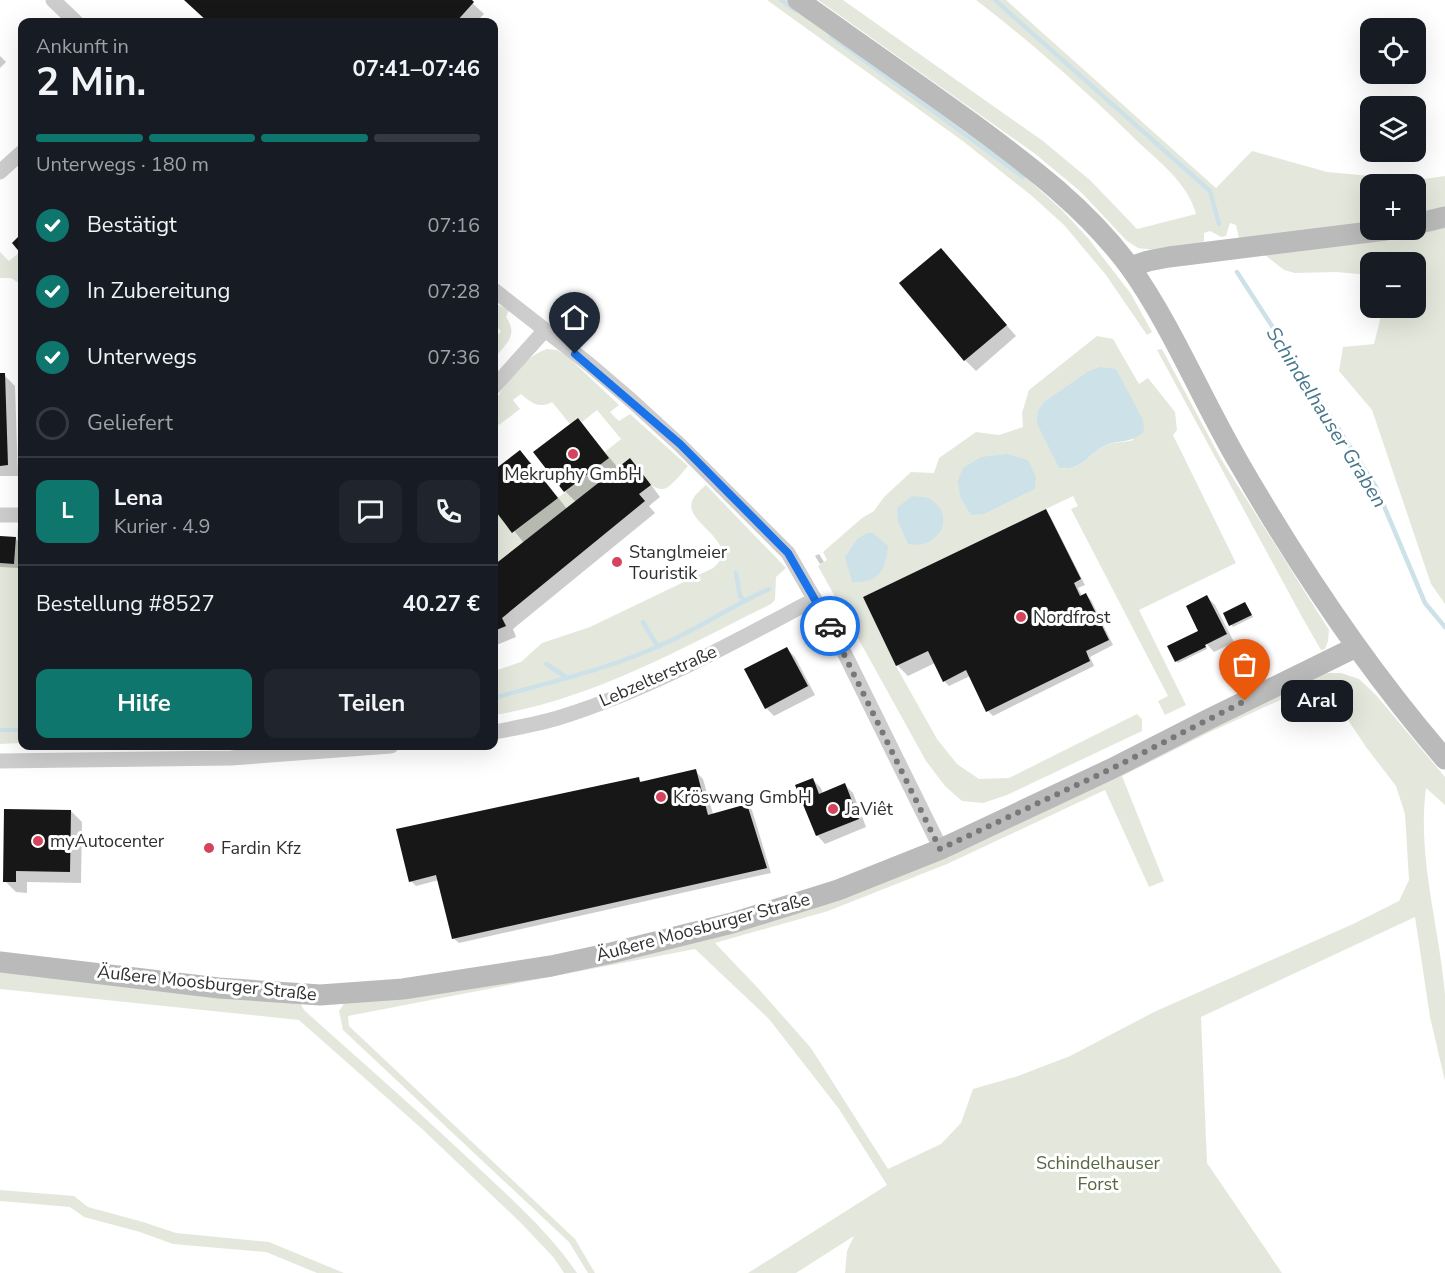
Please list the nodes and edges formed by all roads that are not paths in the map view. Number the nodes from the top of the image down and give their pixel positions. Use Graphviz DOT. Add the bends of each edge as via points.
graph roads {
  1 [pos="52,0"];
  2 [pos="798,0"];
  3 [pos="72,18"];
  4 [pos="18,156"];
  5 [pos="0,172"];
  6 [pos="1445,217"];
  7 [pos="1426,222"];
  8 [pos="1360,233"];
  9 [pos="1130,267"];
  10 [pos="498,293"];
  11 [pos="545,330"];
  12 [pos="498,383"];
  13 [pos="0,515"];
  14 [pos="18,515"];
  15 [pos="815,599"];
  16 [pos="1356,647"];
  17 [pos="498,731"];
  18 [pos="338,750"];
  19 [pos="1445,759"];
  20 [pos="0,761"];
  21 [pos="940,849"];
  22 [pos="0,962"];
  1 -- 3 [label="street"];
  2 -- 9 [label="street" via="1032,167 1077,206"];
  4 -- 5 [label="street"];
  6 -- 7 [label="street"];
  8 -- 9 [label="street" via="1169,257"];
  9 -- 16 [label="street" via="1238,462"];
  10 -- 11 [label="street"];
  11 -- 12 [label="street"];
  11 -- 15 [label="street" via="640,408 759,521 788,553"];
  13 -- 14 [label="street"];
  15 -- 17 [label="street, Lebzelterstraße" via="619,696 560,717"];
  15 -- 21 [label="street"];
  16 -- 19 [label="street"];
  16 -- 21 [label="street, Äußere Moosburger Straße"];
  18 -- 20 [label="street" via="231,758"];
  21 -- 22 [label="street, Äußere Moosburger Straße" via="838,891 732,923 550,966 404,989 320,995 269,993"];
}
